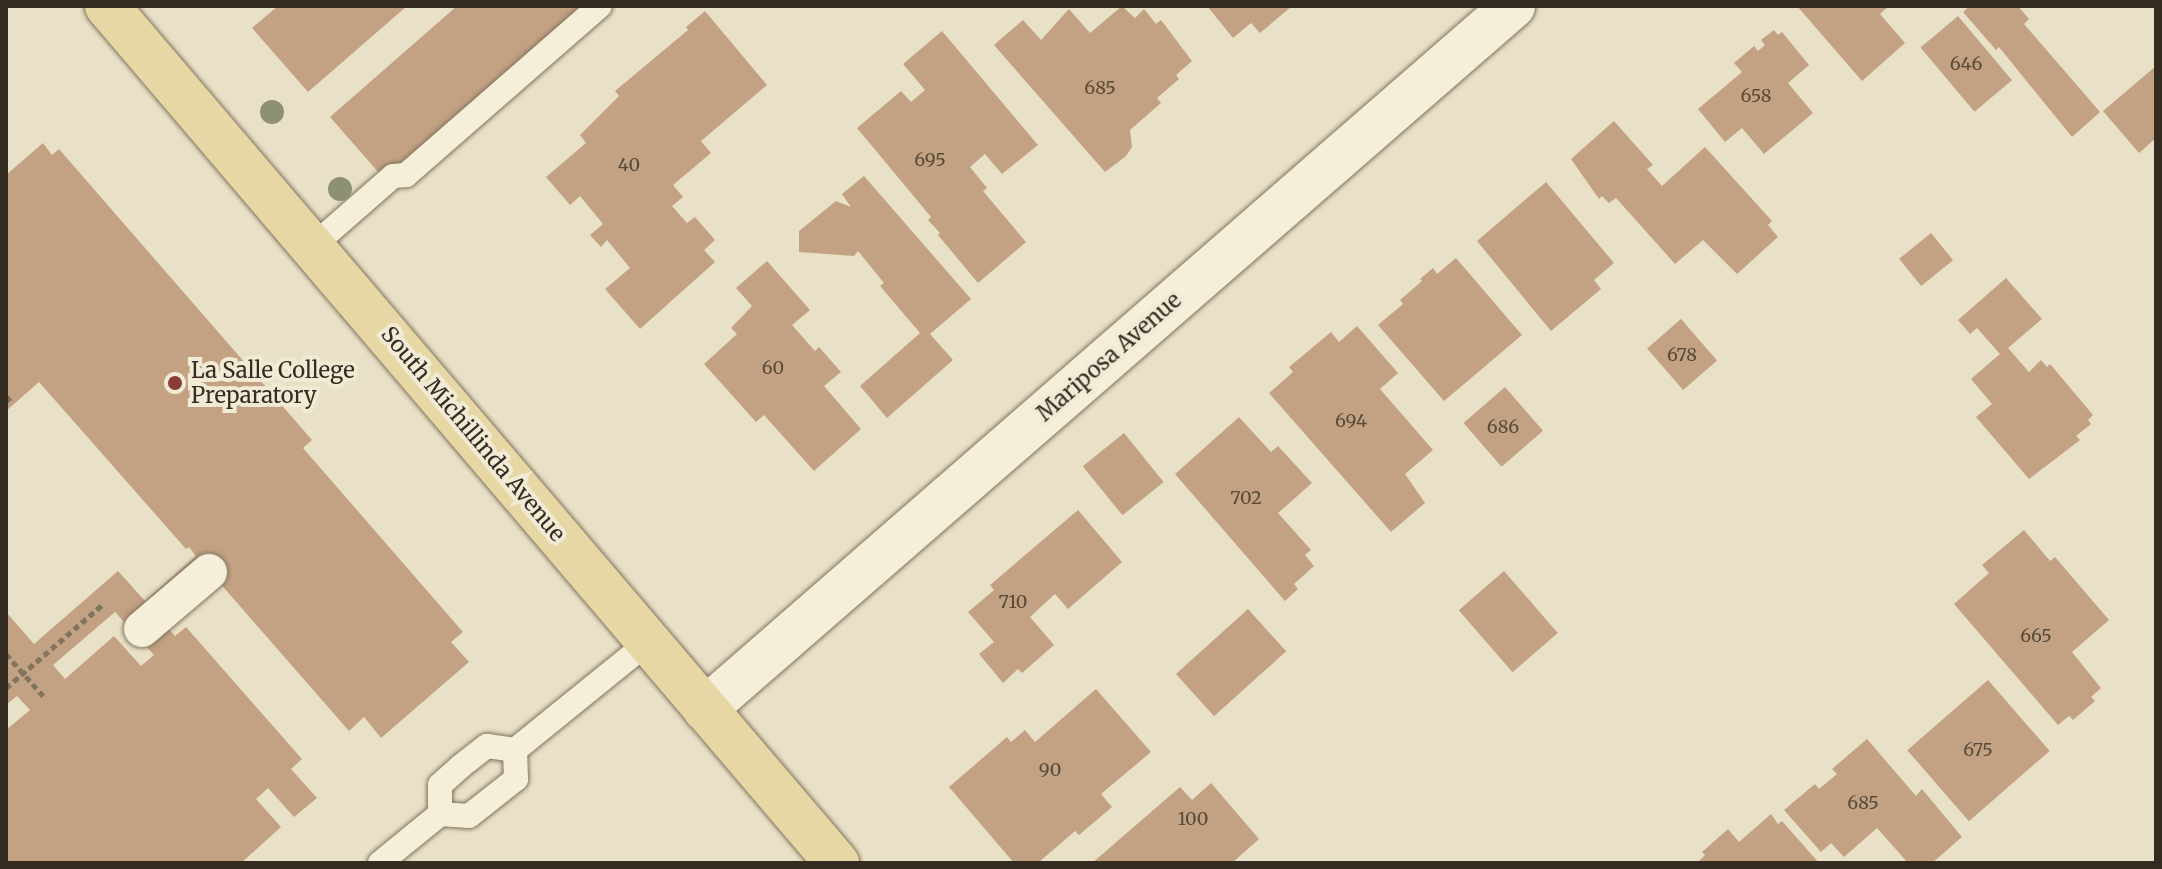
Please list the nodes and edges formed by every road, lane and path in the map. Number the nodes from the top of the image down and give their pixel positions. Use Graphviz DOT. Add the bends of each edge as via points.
graph roads {
  1 [pos="107,6"];
  2 [pos="600,6"];
  3 [pos="1513,6"];
  4 [pos="313,246"];
  5 [pos="13,395"];
  6 [pos="6,401"];
  7 [pos="209,572"];
  8 [pos="142,629"];
  9 [pos="647,643"];
  10 [pos="6,654"];
  11 [pos="23,673"];
  12 [pos="6,688"];
  13 [pos="45,698"];
  14 [pos="705,709"];
  15 [pos="515,750"];
  16 [pos="440,814"];
  17 [pos="380,863"];
  18 [pos="837,863"];
  1 -- 4 [label="main road, South Michillinda Avenue"];
  2 -- 4 [label="lane" via="406,175 393,176"];
  3 -- 14 [label="street, Mariposa Avenue"];
  4 -- 9 [label="main road, South Michillinda Avenue"];
  5 -- 6 [label="path"];
  7 -- 8 [label="street"];
  8 -- 11 [label="path" via="114,595"];
  9 -- 14 [label="main road, South Michillinda Avenue"];
  9 -- 15 [label="lane"];
  10 -- 11 [label="path"];
  11 -- 12 [label="path"];
  11 -- 13 [label="path"];
  14 -- 18 [label="main road, South Michillinda Avenue"];
  15 -- 16 [label="lane" via="516,779 469,816"];
  15 -- 16 [label="lane" via="487,746 461,766 440,785"];
  16 -- 17 [label="lane"];
}
